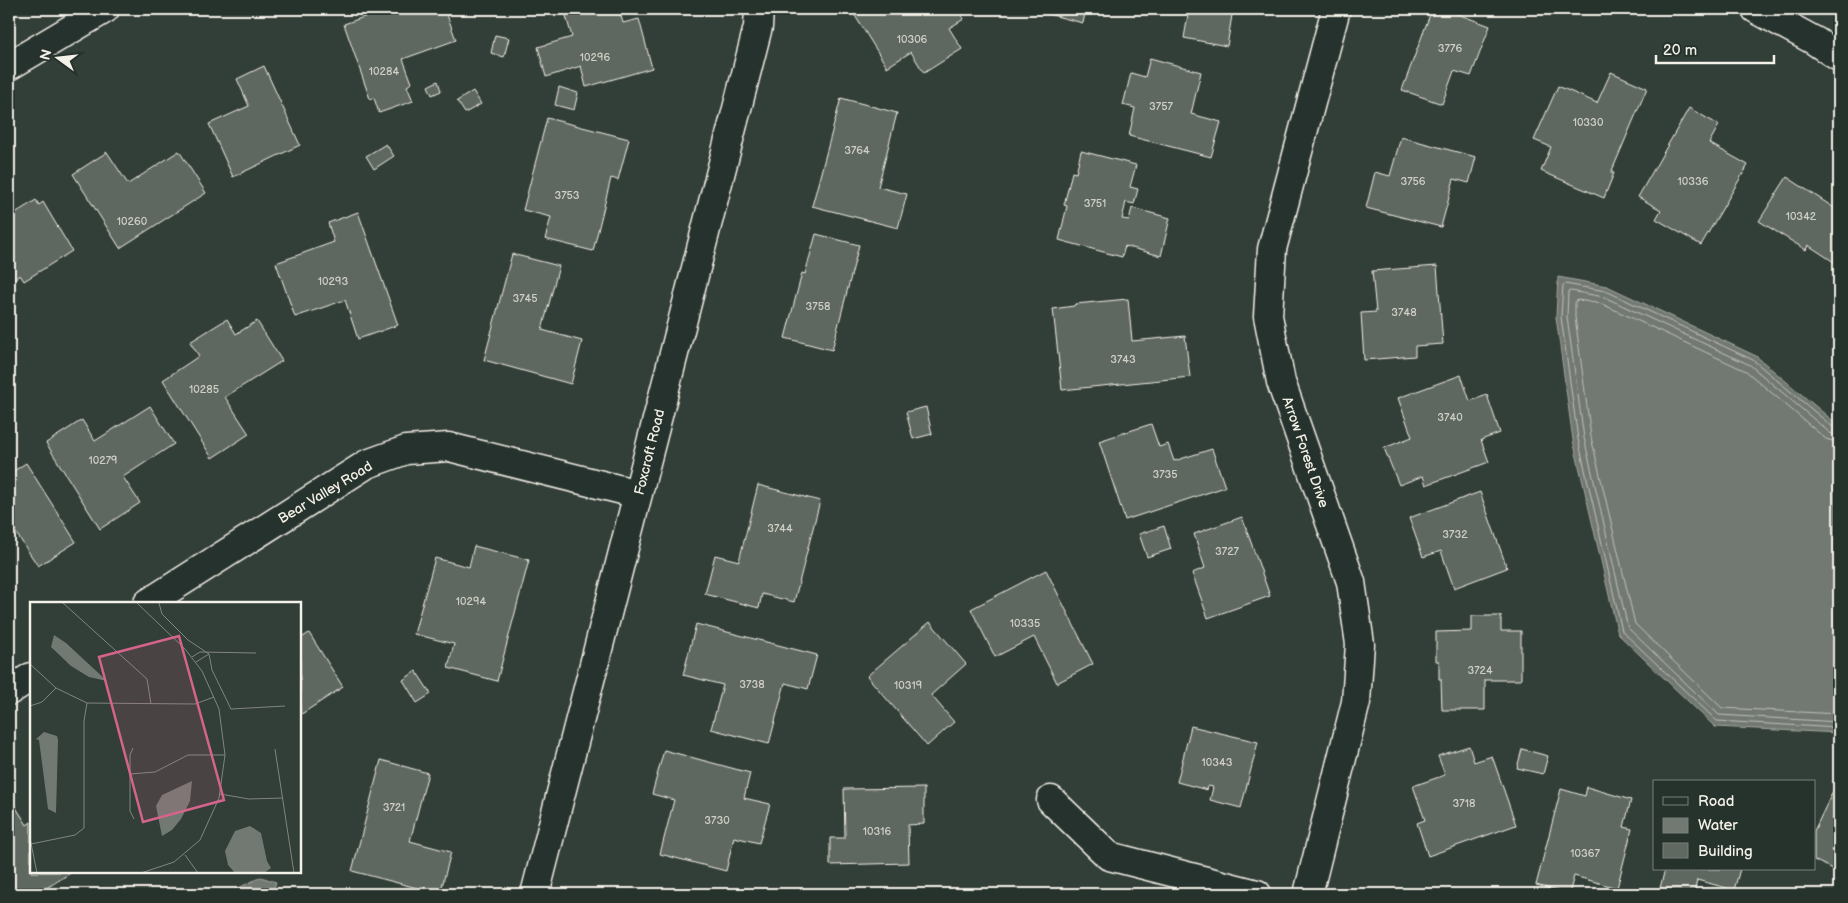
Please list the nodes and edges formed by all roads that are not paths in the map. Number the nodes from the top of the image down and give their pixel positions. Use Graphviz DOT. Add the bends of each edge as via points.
graph roads {
  1 [pos="105,9"];
  2 [pos="759,9"];
  3 [pos="1336,9"];
  4 [pos="1766,11"];
  5 [pos="1839,56"];
  6 [pos="9,66"];
  7 [pos="638,494"];
  8 [pos="150,602"];
  9 [pos="30,678"];
  10 [pos="9,691"];
  11 [pos="1051,800"];
  12 [pos="535,894"];
  13 [pos="1257,894"];
  14 [pos="1308,894"];
  1 -- 6 [label="street"];
  2 -- 7 [label="street, Foxcroft Road" via="758,27"];
  3 -- 14 [label="street, Arrow Forest Drive" via="1272,249 1268,316 1281,382 1351,582 1360,644 1356,702"];
  4 -- 5 [label="street"];
  7 -- 8 [label="street, Bear Valley Road" via="450,447 406,450 367,464"];
  7 -- 12 [label="street, Foxcroft Road"];
  9 -- 10 [label="street"];
  11 -- 13 [label="street" via="1109,856"];
}
